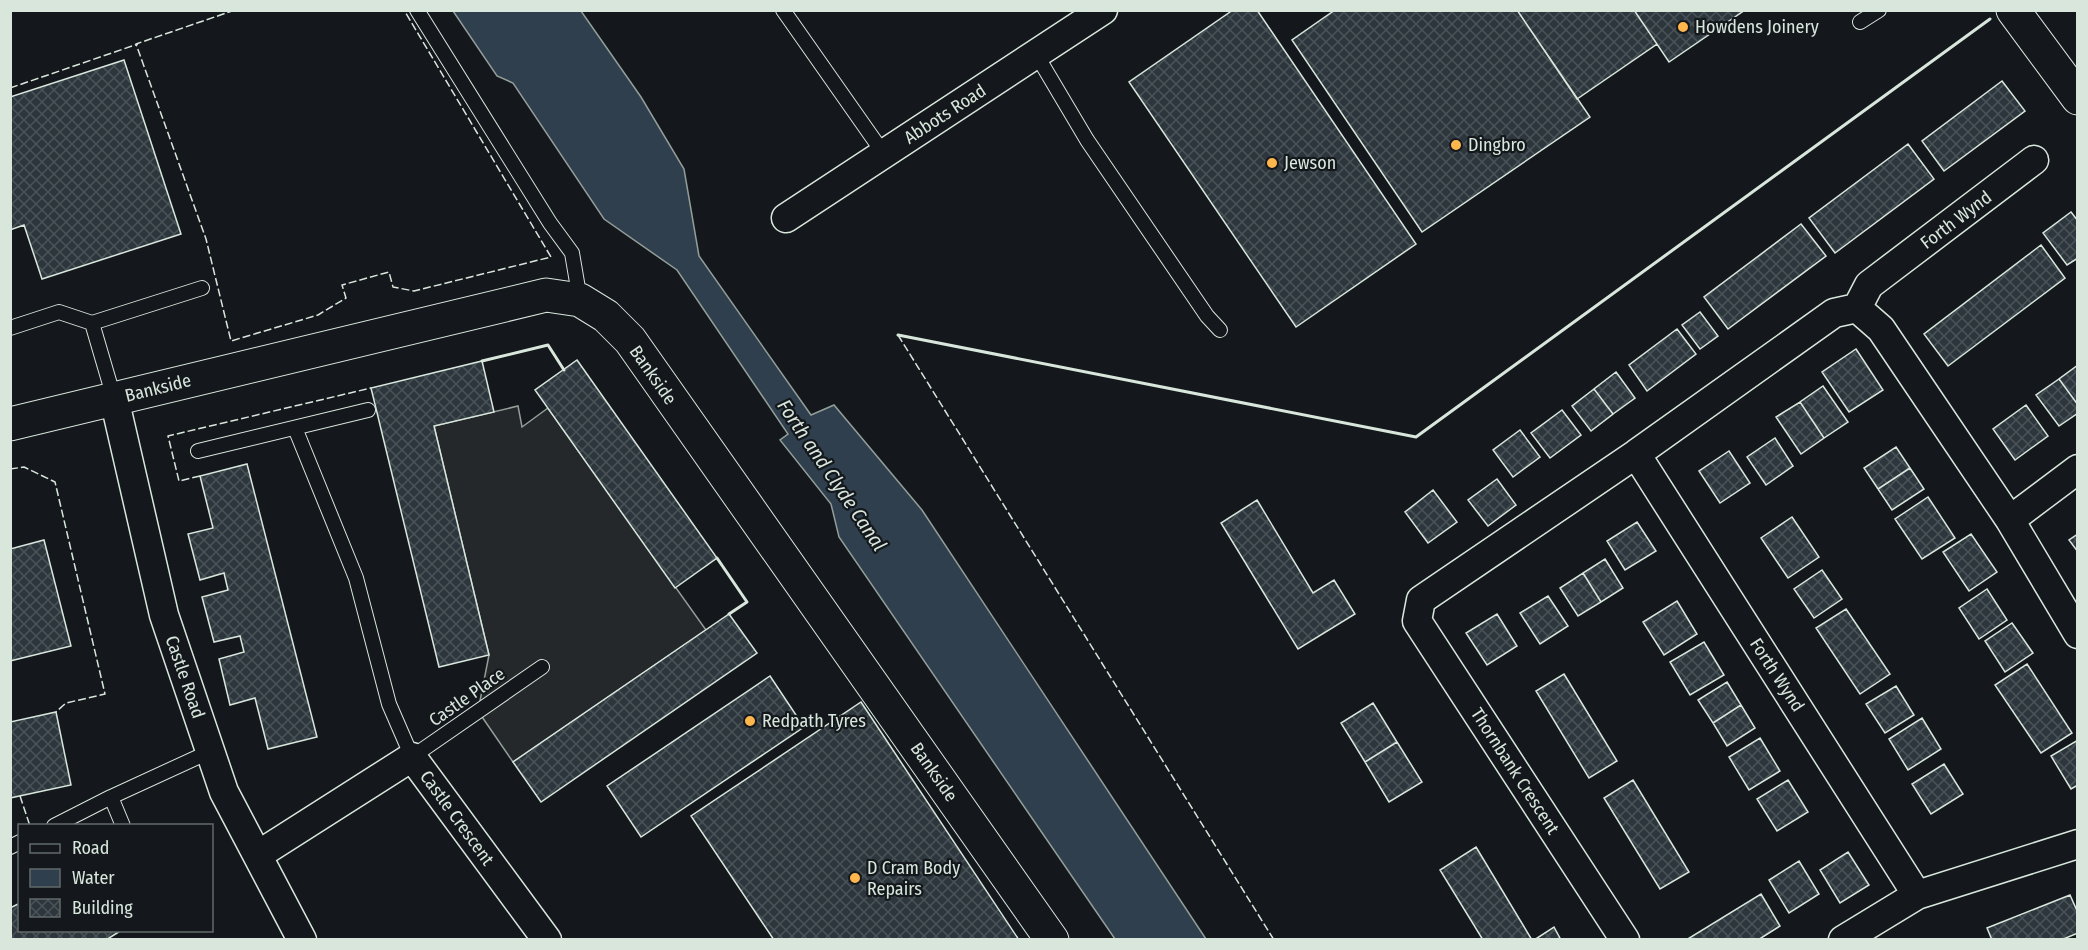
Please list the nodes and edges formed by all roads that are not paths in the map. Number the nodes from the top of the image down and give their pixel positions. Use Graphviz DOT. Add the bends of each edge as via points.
graph roads {
  1 [pos="417,10"];
  2 [pos="783,10"];
  3 [pos="1103,10"];
  4 [pos="1879,10"];
  5 [pos="2013,10"];
  6 [pos="1860,22"];
  7 [pos="1036,54"];
  8 [pos="2078,98"];
  9 [pos="884,154"];
  10 [pos="2034,160"];
  11 [pos="786,218"];
  12 [pos="202,288"];
  13 [pos="580,300"];
  14 [pos="1857,308"];
  15 [pos="92,323"];
  16 [pos="10,328"];
  17 [pos="1220,330"];
  18 [pos="114,398"];
  19 [pos="368,410"];
  20 [pos="10,424"];
  21 [pos="295,428"];
  22 [pos="198,452"];
  23 [pos="1636,454"];
  24 [pos="2078,469"];
  25 [pos="2010,520"];
  26 [pos="2078,634"];
  27 [pos="542,667"];
  28 [pos="211,751"];
  29 [pos="412,757"];
  30 [pos="111,797"];
  31 [pos="56,824"];
  32 [pos="123,824"];
  33 [pos="2078,844"];
  34 [pos="258,855"];
  35 [pos="1917,895"];
  36 [pos="302,939"];
  37 [pos="547,939"];
  38 [pos="1052,939"];
  39 [pos="1625,939"];
  40 [pos="1843,939"];
  1 -- 13 [label="lane" via="572,253"];
  2 -- 9 [label="lane"];
  3 -- 7 [label="street, Abbots Road"];
  4 -- 6 [label="lane"];
  5 -- 8 [label="street"];
  7 -- 9 [label="street, Abbots Road"];
  7 -- 17 [label="lane" via="1087,140"];
  9 -- 11 [label="street, Abbots Road"];
  10 -- 14 [label="street, Forth Wynd" via="1869,285"];
  12 -- 15 [label="lane"];
  13 -- 18 [label="street, Bankside" via="546,295"];
  13 -- 38 [label="street, Bankside" via="606,316 630,340"];
  14 -- 23 [label="street" via="1834,313"];
  14 -- 25 [label="street" via="1881,329"];
  15 -- 16 [label="lane" via="59,312"];
  15 -- 18 [label="lane"];
  18 -- 20 [label="street, Bankside"];
  18 -- 28 [label="street, Castle Road" via="164,615"];
  19 -- 21 [label="lane"];
  21 -- 22 [label="lane"];
  21 -- 29 [label="lane" via="356,578 389,705"];
  23 -- 35 [label="street, Forth Wynd"];
  23 -- 39 [label="street, Thornbank Crescent" via="1421,600 1417,621"];
  24 -- 25 [label="street"];
  25 -- 26 [label="street"];
  27 -- 29 [label="lane, Castle Place"];
  28 -- 30 [label="lane"];
  28 -- 34 [label="street, Castle Road" via="224,792"];
  29 -- 34 [label="street, Castle Crescent"];
  29 -- 37 [label="street, Castle Crescent"];
  30 -- 31 [label="lane"];
  30 -- 32 [label="lane"];
  33 -- 35 [label="street"];
  34 -- 36 [label="street, Castle Road"];
  35 -- 40 [label="street"];
}
